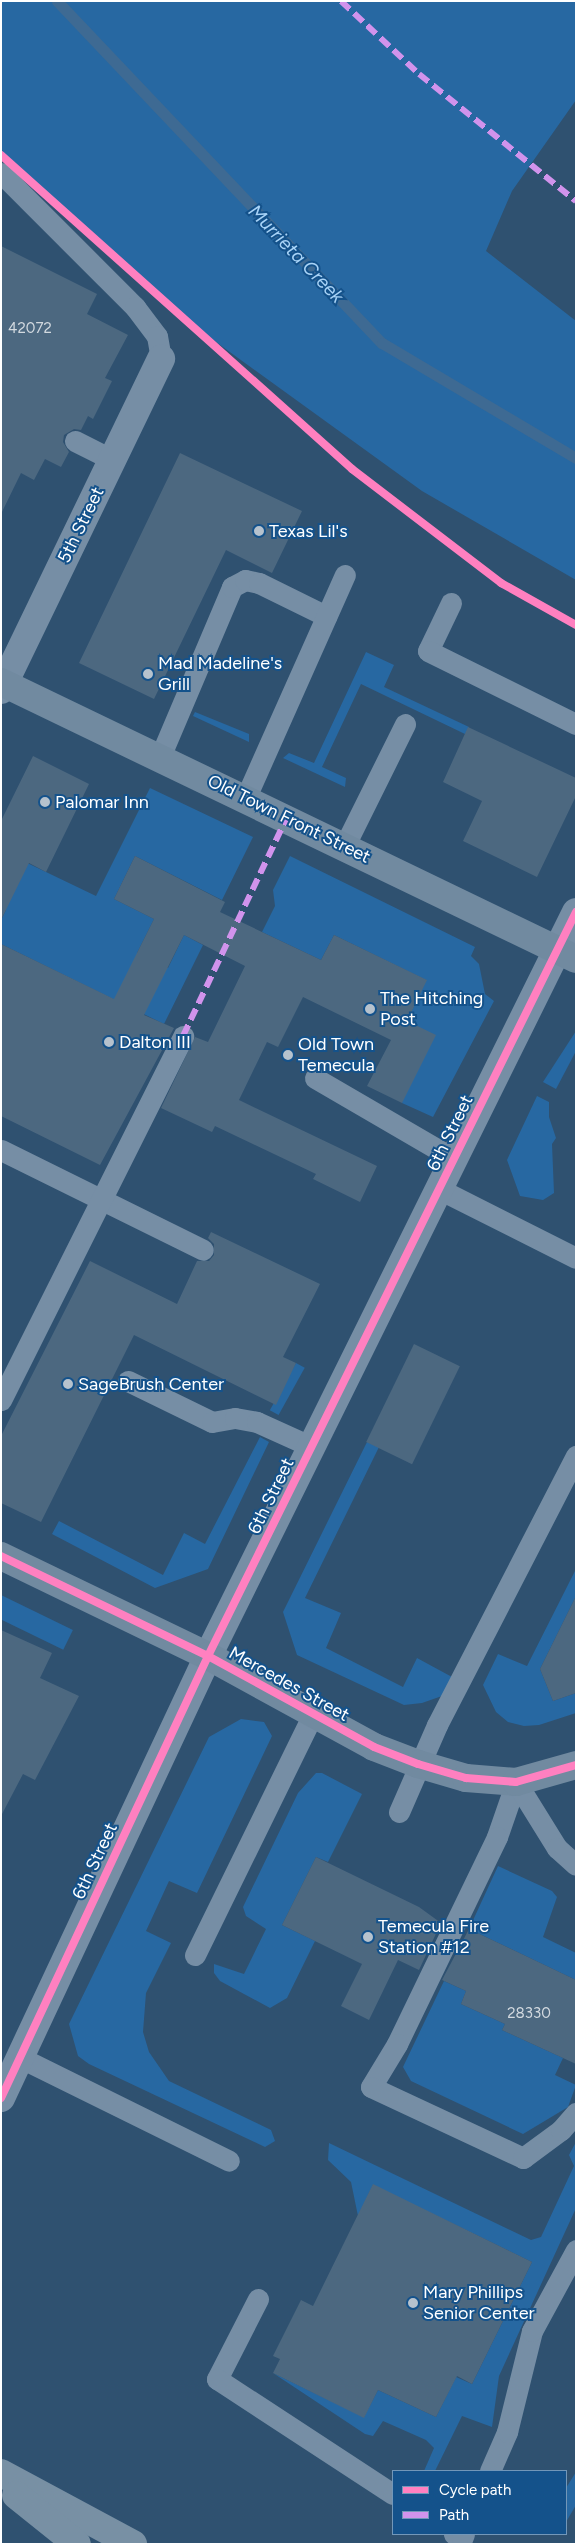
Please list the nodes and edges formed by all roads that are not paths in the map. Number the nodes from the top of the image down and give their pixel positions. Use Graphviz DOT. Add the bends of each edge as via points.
graph roads {
  1 [pos="1,173"];
  2 [pos="161,360"];
  3 [pos="75,441"];
  4 [pos="112,460"];
  5 [pos="345,575"];
  6 [pos="451,603"];
  7 [pos="326,616"];
  8 [pos="2,685"];
  9 [pos="405,724"];
  10 [pos="576,724"];
  11 [pos="160,756"];
  12 [pos="246,796"];
  13 [pos="345,845"];
  14 [pos="576,912"];
  15 [pos="566,955"];
  16 [pos="183,1036"];
  17 [pos="314,1078"];
  18 [pos="1,1150"];
  19 [pos="454,1159"];
  20 [pos="439,1189"];
  21 [pos="101,1201"];
  22 [pos="203,1250"];
  23 [pos="576,1258"];
  24 [pos="128,1380"];
  25 [pos="1,1400"];
  26 [pos="312,1447"];
  27 [pos="576,1456"];
  28 [pos="1,1556"];
  29 [pos="208,1656"];
  30 [pos="313,1714"];
  31 [pos="418,1764"];
  32 [pos="576,1765"];
  33 [pos="516,1782"];
  34 [pos="399,1812"];
  35 [pos="576,1865"];
  36 [pos="195,1955"];
  37 [pos="19,2057"];
  38 [pos="1,2098"];
  39 [pos="576,2113"];
  40 [pos="229,2161"];
  41 [pos="576,2250"];
  42 [pos="258,2299"];
  43 [pos="490,2470"];
  44 [pos="1,2473"];
  45 [pos="1,2484"];
  46 [pos="392,2493"];
  47 [pos="77,2544"];
  48 [pos="133,2544"];
  1 -- 2 [label="lane" via="135,307 157,336"];
  2 -- 4 [label="street, 5th Street"];
  3 -- 4 [label="lane"];
  4 -- 8 [label="street, 5th Street"];
  5 -- 7 [label="lane"];
  6 -- 10 [label="lane" via="428,651"];
  7 -- 11 [label="lane" via="259,583 245,580 232,587"];
  7 -- 12 [label="lane"];
  8 -- 11 [label="street, Old Town Front Street"];
  9 -- 13 [label="lane"];
  11 -- 12 [label="street, Old Town Front Street"];
  12 -- 13 [label="street, Old Town Front Street"];
  13 -- 15 [label="street, Old Town Front Street"];
  14 -- 15 [label="street, 6th Street"];
  15 -- 19 [label="street, 6th Street"];
  16 -- 21 [label="lane"];
  17 -- 19 [label="lane"];
  18 -- 21 [label="lane"];
  19 -- 20 [label="street, 6th Street"];
  20 -- 23 [label="lane"];
  20 -- 26 [label="street, 6th Street"];
  21 -- 22 [label="lane"];
  21 -- 25 [label="lane"];
  24 -- 26 [label="lane" via="212,1422 235,1418 257,1422"];
  26 -- 29 [label="street, 6th Street"];
  27 -- 31 [label="lane"];
  28 -- 29 [label="street, Mercedes Street"];
  29 -- 30 [label="street, Mercedes Street"];
  29 -- 37 [label="street, 6th Street"];
  30 -- 31 [label="street, Mercedes Street" via="374,1747"];
  30 -- 36 [label="lane"];
  31 -- 33 [label="street, Mercedes Street" via="466,1778"];
  31 -- 34 [label="lane"];
  32 -- 33 [label="street, Mercedes Street"];
  33 -- 35 [label="lane" via="557,1848"];
  33 -- 39 [label="lane" via="497,1837 397,2044 371,2087 523,2158 561,2130"];
  37 -- 38 [label="street, 6th Street"];
  37 -- 40 [label="lane"];
  41 -- 43 [label="lane" via="532,2331 507,2432"];
  42 -- 46 [label="lane" via="217,2379"];
  44 -- 48 [label="highway"];
  45 -- 47 [label="highway"];
}
